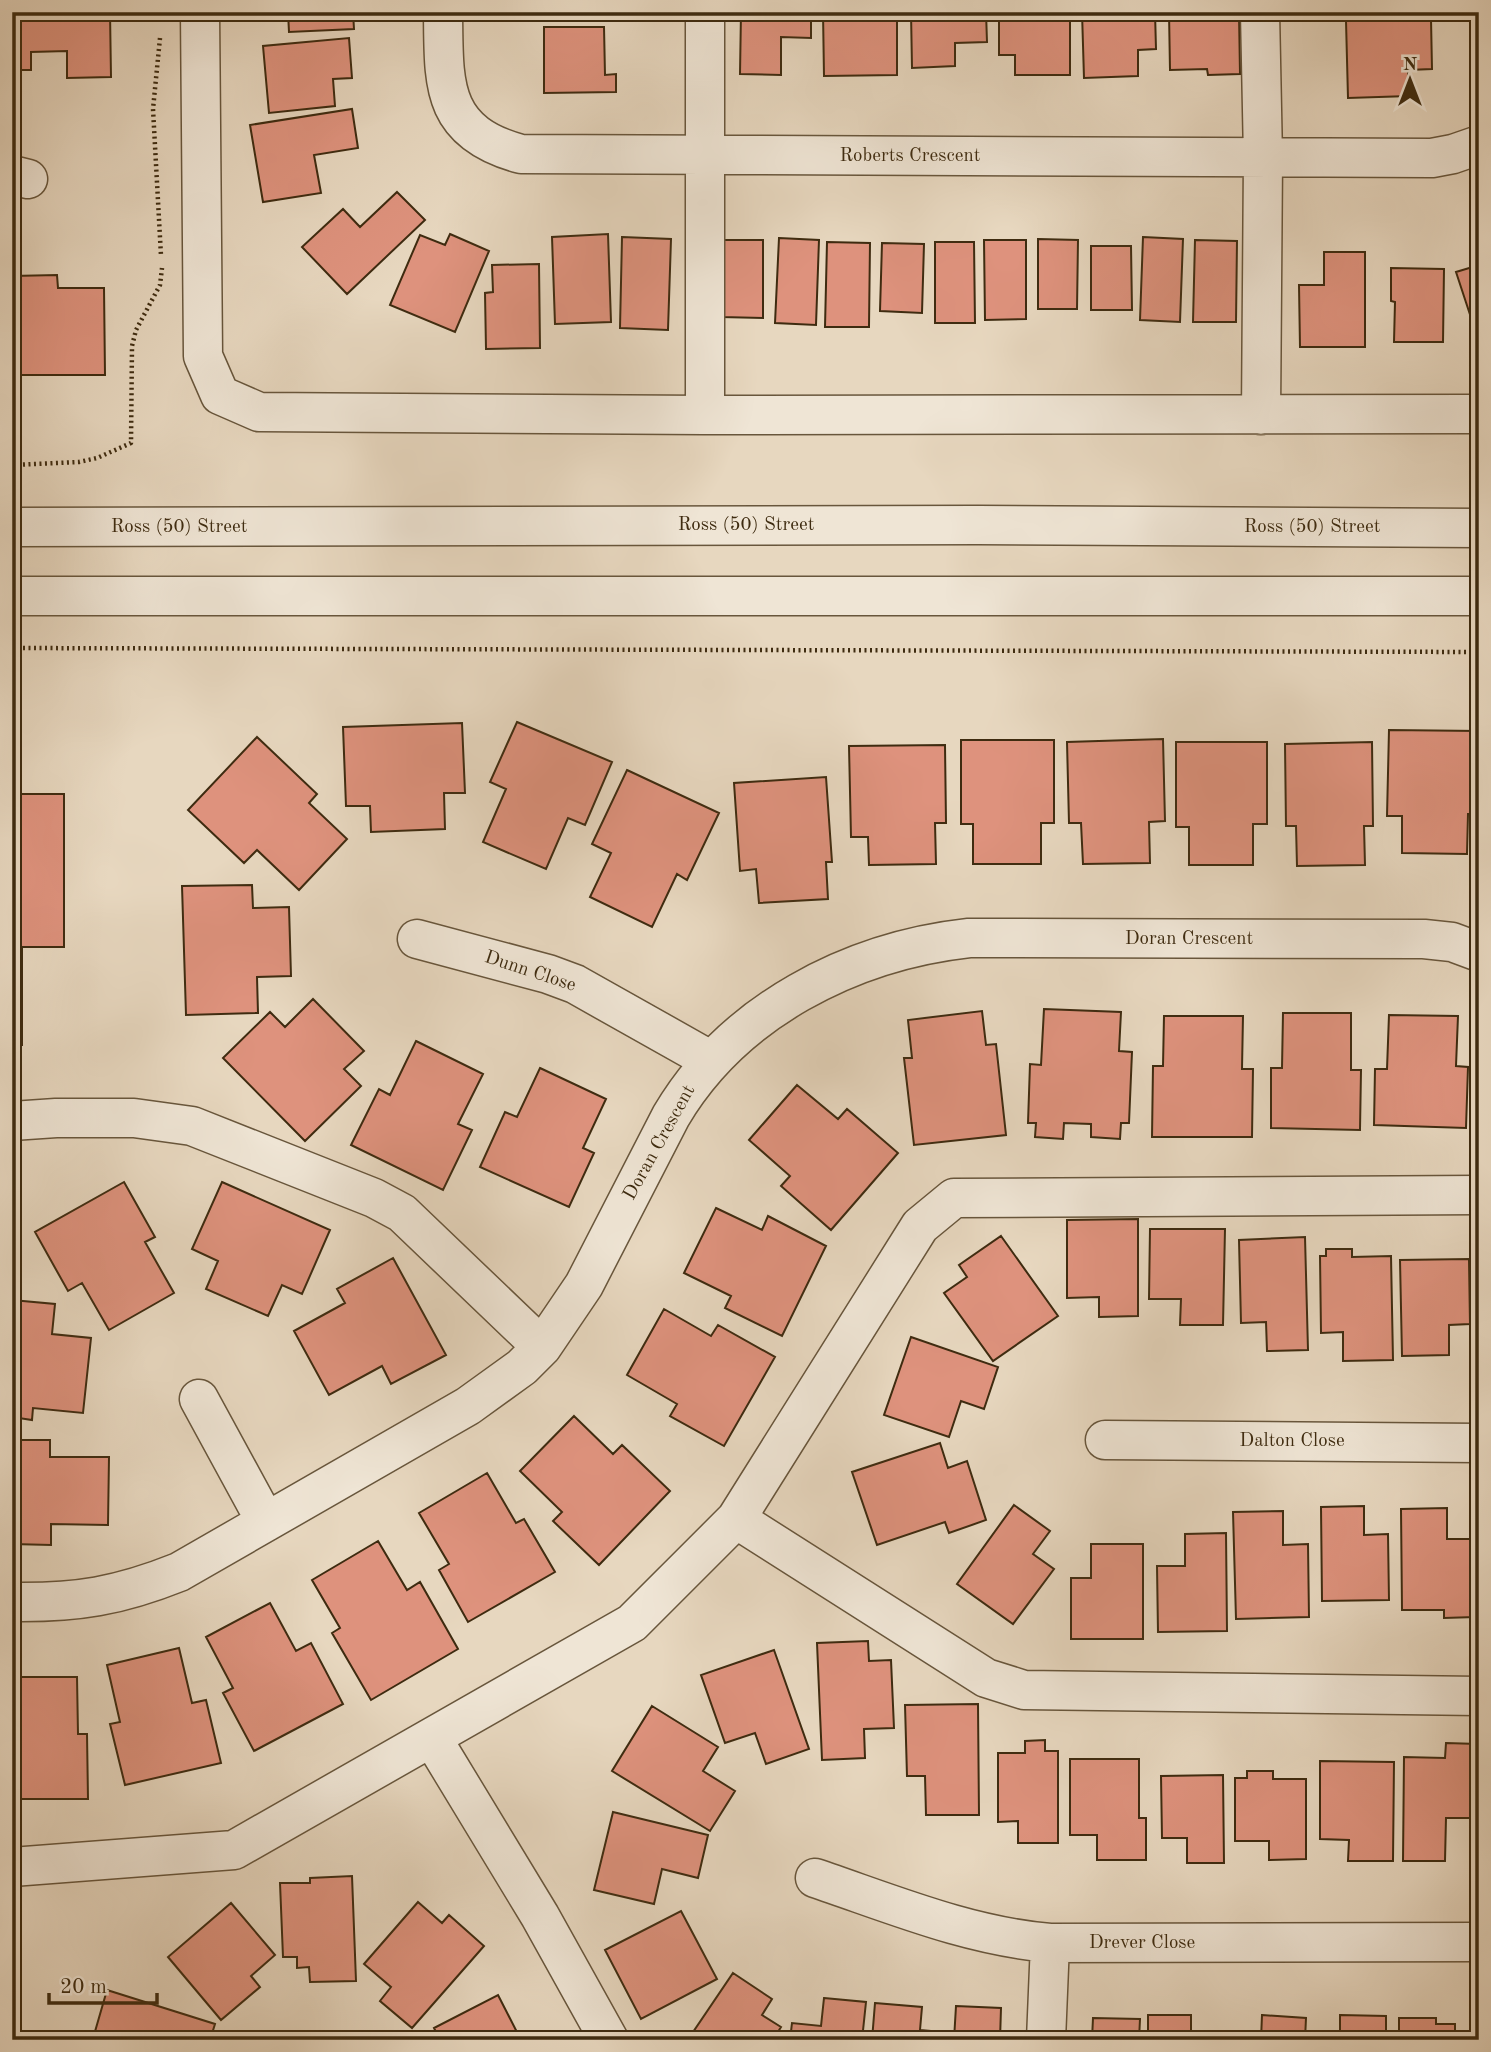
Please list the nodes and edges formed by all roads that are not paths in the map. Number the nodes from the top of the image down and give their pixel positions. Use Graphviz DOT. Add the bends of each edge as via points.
graph roads {
  1 [pos="200,12"];
  2 [pos="443,12"];
  3 [pos="705,12"];
  4 [pos="1261,12"];
  5 [pos="1479,145"];
  6 [pos="705,155"];
  7 [pos="1263,158"];
  8 [pos="1479,414"];
  9 [pos="705,415"];
  10 [pos="1261,415"];
  11 [pos="12,527"];
  12 [pos="1479,528"];
  13 [pos="12,596"];
  14 [pos="1479,596"];
  15 [pos="417,939"];
  16 [pos="1479,952"];
  17 [pos="710,1060"];
  18 [pos="12,1121"];
  19 [pos="1479,1195"];
  20 [pos="541,1347"];
  21 [pos="199,1399"];
  22 [pos="1105,1440"];
  23 [pos="1479,1443"];
  24 [pos="736,1519"];
  25 [pos="265,1522"];
  26 [pos="12,1602"];
  27 [pos="1479,1696"];
  28 [pos="432,1738"];
  29 [pos="12,1867"];
  30 [pos="815,1878"];
  31 [pos="1479,1942"];
  32 [pos="1049,1943"];
  33 [pos="609,2040"];
  34 [pos="1046,2040"];
  1 -- 9 [label="street" via="202,356 220,395 259,412"];
  2 -- 6 [label="street, Roberts Crescent" via="443,69 455,113 498,148 521,154"];
  3 -- 6 [label="street"];
  4 -- 7 [label="street"];
  5 -- 7 [label="street, Roberts Crescent" via="1432,158"];
  6 -- 7 [label="street, Roberts Crescent"];
  6 -- 9 [label="street"];
  7 -- 10 [label="street"];
  8 -- 10 [label="street"];
  9 -- 10 [label="street"];
  11 -- 12 [label="street, Ross (50) Street"];
  13 -- 14 [label="street"];
  15 -- 17 [label="street, Dunn Close" via="575,984"];
  16 -- 17 [label="street, Doran Crescent" via="1452,942 1424,939 969,938 935,942 901,949 824,978 776,1007"];
  17 -- 20 [label="street, Doran Crescent" via="686,1089 602,1255"];
  18 -- 20 [label="street" via="134,1118 192,1126 374,1198 402,1213"];
  19 -- 24 [label="street" via="954,1198 920,1226"];
  20 -- 25 [label="street, Doran Crescent" via="522,1367 468,1406"];
  21 -- 25 [label="street"];
  22 -- 23 [label="street, Dalton Close"];
  24 -- 27 [label="street" via="986,1678 1024,1690"];
  24 -- 28 [label="street" via="632,1623"];
  25 -- 26 [label="street, Doran Crescent" via="179,1572 142,1587 61,1602"];
  28 -- 29 [label="street" via="234,1850"];
  28 -- 33 [label="street"];
  30 -- 32 [label="street, Drever Close" via="975,1931"];
  31 -- 32 [label="street, Drever Close"];
  32 -- 34 [label="street"];
}
